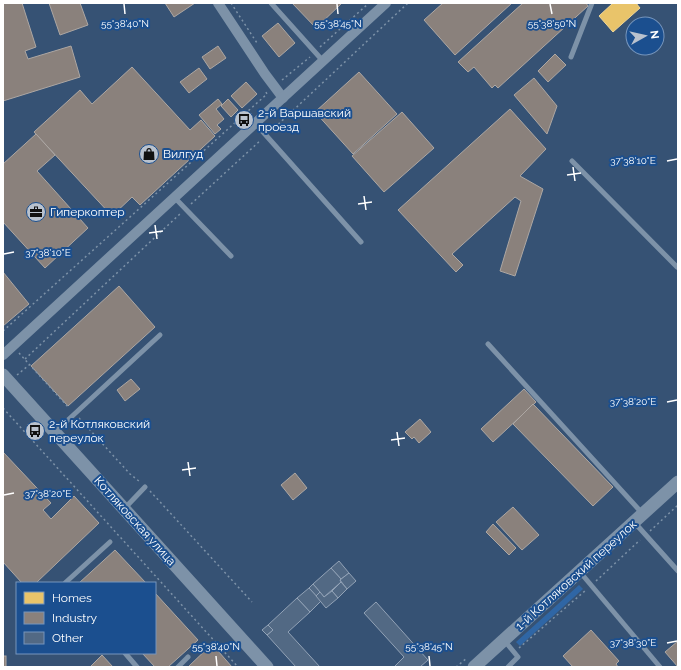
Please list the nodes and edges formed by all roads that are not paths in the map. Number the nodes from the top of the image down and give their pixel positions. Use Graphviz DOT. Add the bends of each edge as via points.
graph roads {
  1 [pos="218,3"];
  2 [pos="271,3"];
  3 [pos="386,3"];
  4 [pos="592,3"];
  5 [pos="570,57"];
  6 [pos="323,61"];
  7 [pos="283,98"];
  8 [pos="255,124"];
  9 [pos="572,161"];
  10 [pos="175,198"];
  11 [pos="361,242"];
  12 [pos="231,256"];
  13 [pos="678,266"];
  14 [pos="160,335"];
  15 [pos="488,344"];
  16 [pos="3,355"];
  17 [pos="3,376"];
  18 [pos="54,432"];
  19 [pos="678,482"];
  20 [pos="146,486"];
  21 [pos="124,509"];
  22 [pos="639,518"];
  23 [pos="110,542"];
  24 [pos="579,571"];
  25 [pos="678,571"];
  26 [pos="66,582"];
  27 [pos="504,640"];
  28 [pos="125,654"];
  29 [pos="188,658"];
  30 [pos="137,667"];
  31 [pos="178,667"];
  32 [pos="267,667"];
  33 [pos="474,667"];
  34 [pos="508,667"];
  35 [pos="660,667"];
  1 -- 7 [label="street"];
  2 -- 6 [label="lane"];
  3 -- 6 [label="street"];
  4 -- 5 [label="lane"];
  6 -- 7 [label="street"];
  7 -- 8 [label="street"];
  8 -- 10 [label="street"];
  8 -- 11 [label="lane"];
  9 -- 13 [label="lane"];
  10 -- 12 [label="lane"];
  10 -- 16 [label="street"];
  14 -- 18 [label="lane"];
  15 -- 22 [label="lane"];
  17 -- 18 [label="street, Котляковская улица"];
  18 -- 21 [label="street, Котляковская улица"];
  19 -- 22 [label="street, 1-й Котляковский переулок"];
  20 -- 21 [label="lane"];
  21 -- 32 [label="street, Котляковская улица"];
  22 -- 24 [label="street, 1-й Котляковский переулок"];
  22 -- 25 [label="lane"];
  23 -- 26 [label="lane"];
  24 -- 27 [label="street, 1-й Котляковский переулок"];
  24 -- 35 [label="lane"];
  27 -- 33 [label="street, 1-й Котляковский переулок"];
  27 -- 34 [label="lane" via="518,657"];
  28 -- 30 [label="lane"];
  29 -- 31 [label="lane"];
}
